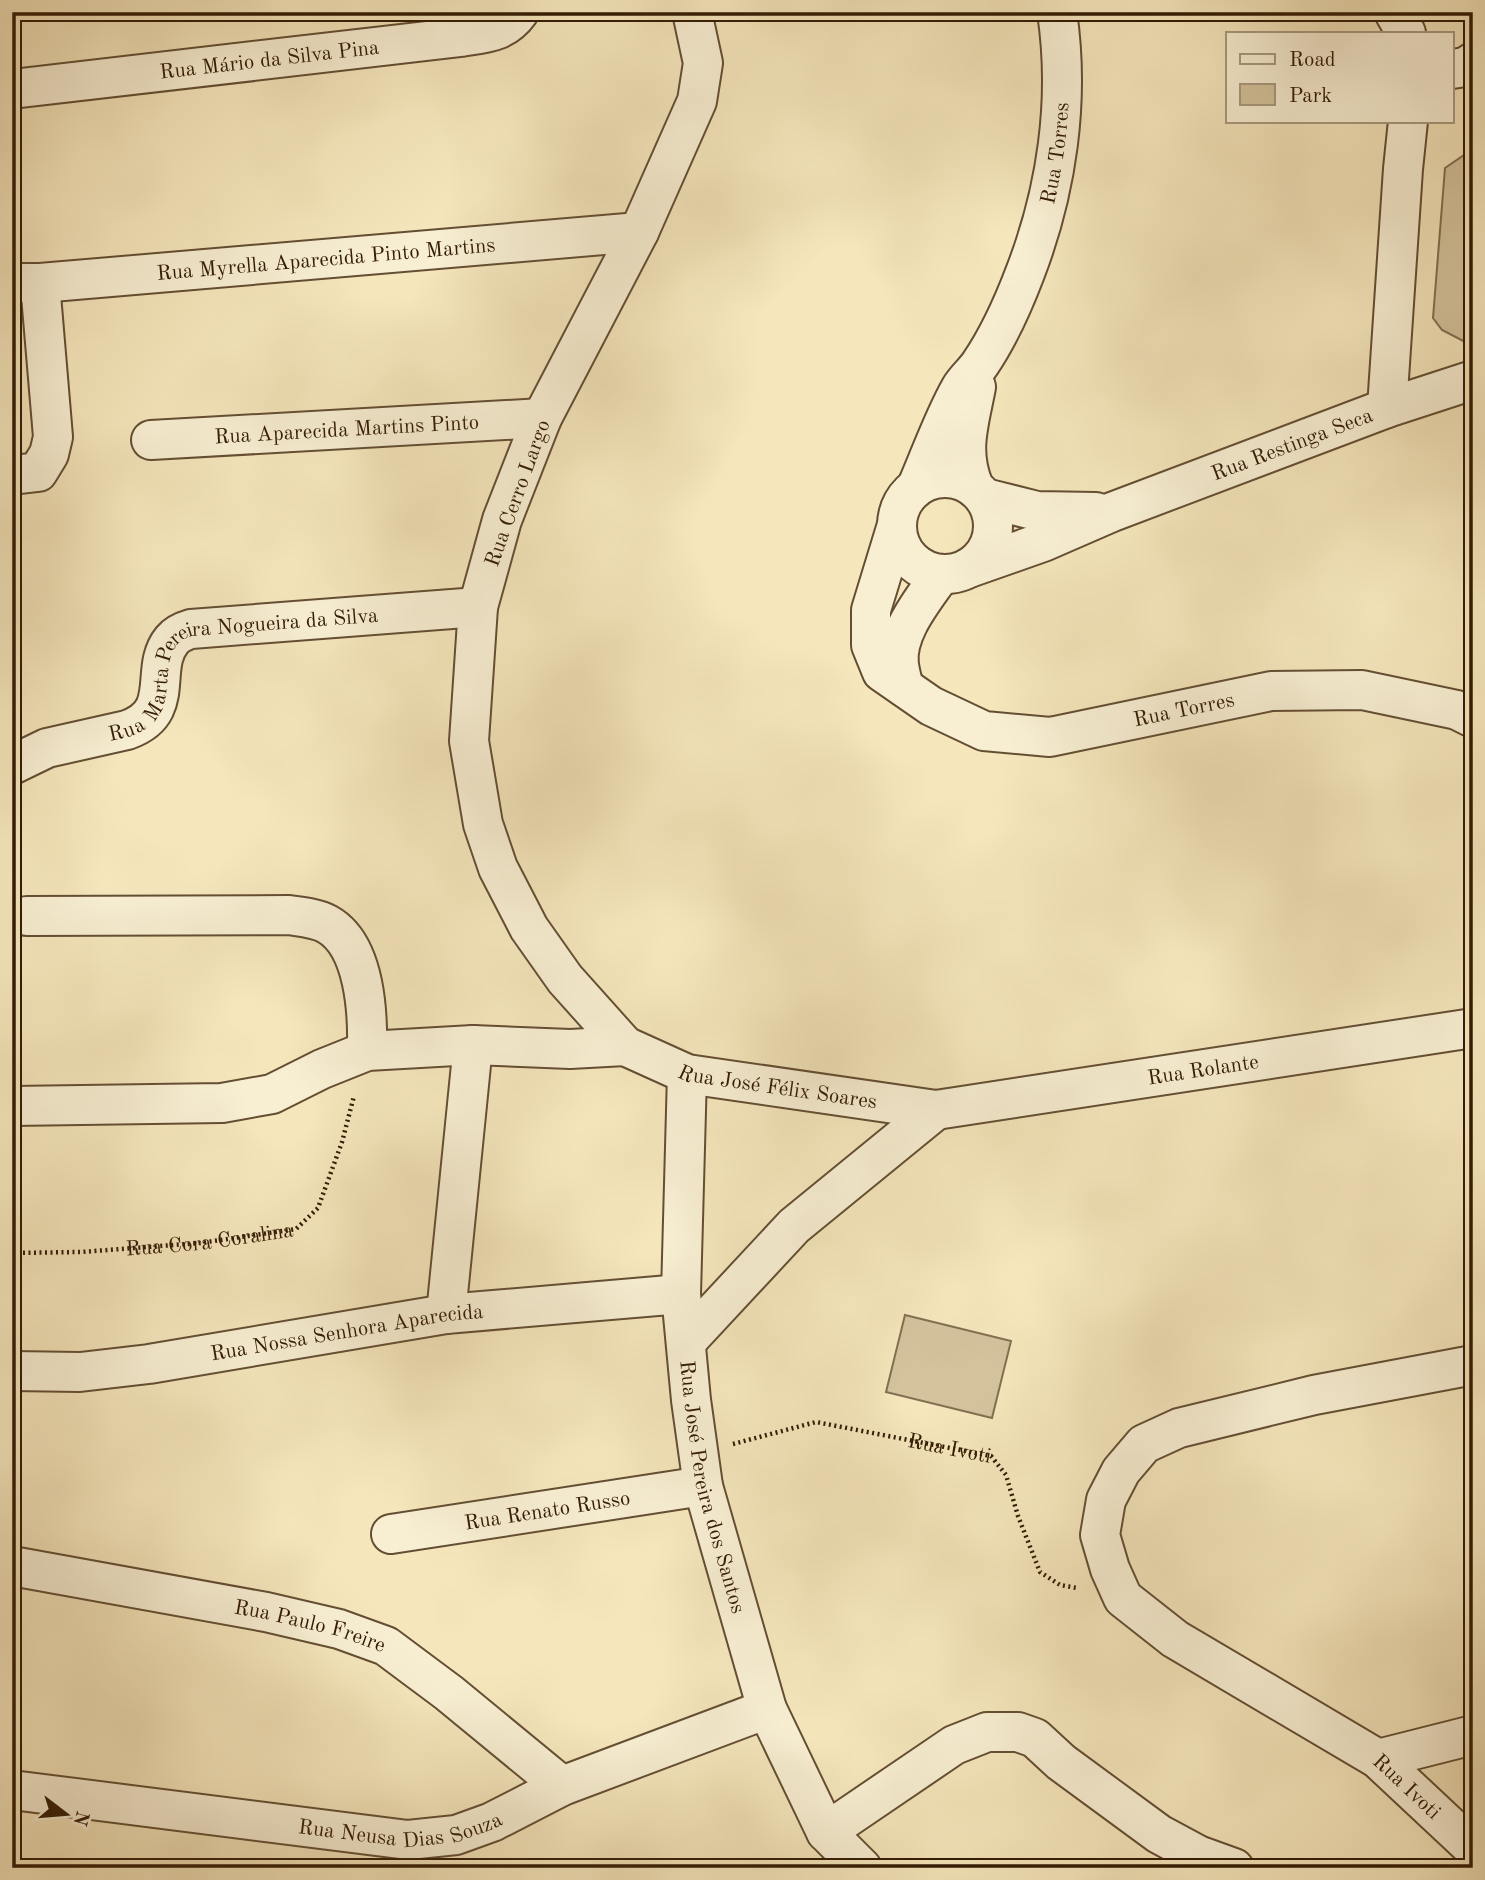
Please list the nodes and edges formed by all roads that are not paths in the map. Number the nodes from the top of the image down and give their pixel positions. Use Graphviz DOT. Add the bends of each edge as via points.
graph roads {
  1 [pos="519,12"];
  2 [pos="692,12"];
  3 [pos="1057,12"];
  4 [pos="1394,12"];
  5 [pos="1415,12"];
  6 [pos="1407,32"];
  7 [pos="1408,32"];
  8 [pos="12,89"];
  9 [pos="1408,122"];
  10 [pos="1429,122"];
  11 [pos="1403,169"];
  12 [pos="639,232"];
  13 [pos="26,283"];
  14 [pos="980,365"];
  15 [pos="1473,380"];
  16 [pos="1387,408"];
  17 [pos="542,418"];
  18 [pos="151,440"];
  19 [pos="25,474"];
  20 [pos="917,486"];
  21 [pos="980,493"];
  22 [pos="1112,512"];
  23 [pos="896,528"];
  24 [pos="955,571"];
  25 [pos="478,607"];
  26 [pos="904,687"];
  27 [pos="1473,718"];
  28 [pos="12,765"];
  29 [pos="27,916"];
  30 [pos="1473,1028"];
  31 [pos="473,1045"];
  32 [pos="625,1046"];
  33 [pos="367,1051"];
  34 [pos="687,1074"];
  35 [pos="12,1106"];
  36 [pos="936,1110"];
  37 [pos="681,1294"];
  38 [pos="446,1314"];
  39 [pos="686,1342"];
  40 [pos="1473,1365"];
  41 [pos="12,1371"];
  42 [pos="700,1469"];
  43 [pos="391,1534"];
  44 [pos="12,1566"];
  45 [pos="767,1709"];
  46 [pos="1473,1735"];
  47 [pos="1378,1759"];
  48 [pos="562,1786"];
  49 [pos="12,1790"];
  50 [pos="826,1832"];
  51 [pos="1473,1848"];
  52 [pos="862,1868"];
  53 [pos="1234,1868"];
  1 -- 8 [label="street, Rua Mário da Silva Pina" via="499,31 461,37"];
  2 -- 12 [label="street, Rua Cerro Largo" via="703,63 697,101"];
  3 -- 14 [label="street, Rua Torres" via="1063,84 1050,191 1024,275"];
  4 -- 6 [label="street"];
  5 -- 7 [label="street"];
  9 -- 11 [label="street"];
  10 -- 11 [label="street"];
  11 -- 16 [label="street"];
  12 -- 13 [label="street, Rua Myrella Aparecida Pinto Martins"];
  12 -- 17 [label="street, Rua Cerro Largo"];
  13 -- 19 [label="street" via="53,437 48,454"];
  14 -- 20 [label="street, Rua Torres" via="961,387"];
  14 -- 21 [label="street, Rua Torres" via="965,449 966,468"];
  15 -- 16 [label="street, Rua Restinga Seca"];
  16 -- 22 [label="street, Rua Restinga Seca"];
  17 -- 18 [label="street, Rua Aparecida Martins Pinto"];
  17 -- 25 [label="street, Rua Cerro Largo" via="502,520"];
  20 -- 21 [label="street" via="946,477 961,480"];
  20 -- 23 [label="street" via="905,497"];
  21 -- 22 [label="street, Rua Restinga Seca" via="1037,511"];
  21 -- 24 [label="street" via="992,512 989,543 981,558"];
  22 -- 24 [label="street, Rua Restinga Seca" via="1044,542"];
  23 -- 24 [label="street" via="900,544 921,568"];
  23 -- 26 [label="street, Rua Torres" via="871,610 871,645 882,672"];
  24 -- 26 [label="street" via="911,621 900,644 898,663"];
  25 -- 28 [label="street, Rua Marta Pereira Nogueira da Silva" via="191,629 170,641 153,710 138,726 47,748"];
  25 -- 32 [label="street, Rua Cerro Largo" via="469,741 483,824 498,869 529,928 565,979"];
  26 -- 27 [label="street, Rua Torres" via="931,706 984,731 1050,737 1270,691 1362,690 1457,710"];
  29 -- 33 [label="street" via="289,915 326,923 352,950 365,998"];
  30 -- 36 [label="street, Rua Rolante"];
  31 -- 32 [label="street"];
  31 -- 33 [label="street"];
  31 -- 38 [label="street"];
  32 -- 34 [label="street, Rua José Félix Soares"];
  33 -- 35 [label="street" via="250,1100"];
  34 -- 36 [label="street, Rua José Félix Soares"];
  34 -- 37 [label="street, Rua José Pereira dos Santos"];
  36 -- 39 [label="street" via="794,1226"];
  37 -- 38 [label="street, Rua Nossa Senhora Aparecida"];
  37 -- 39 [label="street, Rua José Pereira dos Santos"];
  38 -- 41 [label="street, Rua Nossa Senhora Aparecida" via="149,1364 80,1372"];
  39 -- 42 [label="street, Rua José Pereira dos Santos"];
  40 -- 47 [label="street, Rua Ivoti" via="1179,1428 1144,1444 1121,1471 1106,1500 1100,1535 1123,1598 1175,1639"];
  42 -- 43 [label="street, Rua Renato Russo"];
  42 -- 45 [label="street, Rua José Pereira dos Santos"];
  44 -- 48 [label="street, Rua Paulo Freire" via="266,1612 339,1629 386,1646"];
  45 -- 48 [label="street, Rua Neusa Dias Souza"];
  45 -- 50 [label="street, Rua José Pereira dos Santos"];
  46 -- 47 [label="street"];
  47 -- 51 [label="street, Rua Ivoti"];
  48 -- 49 [label="street, Rua Neusa Dias Souza" via="456,1835 408,1840"];
  50 -- 52 [label="street, Rua José Pereira dos Santos"];
  50 -- 53 [label="street" via="954,1745 987,1732 1018,1732 1035,1738 1159,1834"];
}
